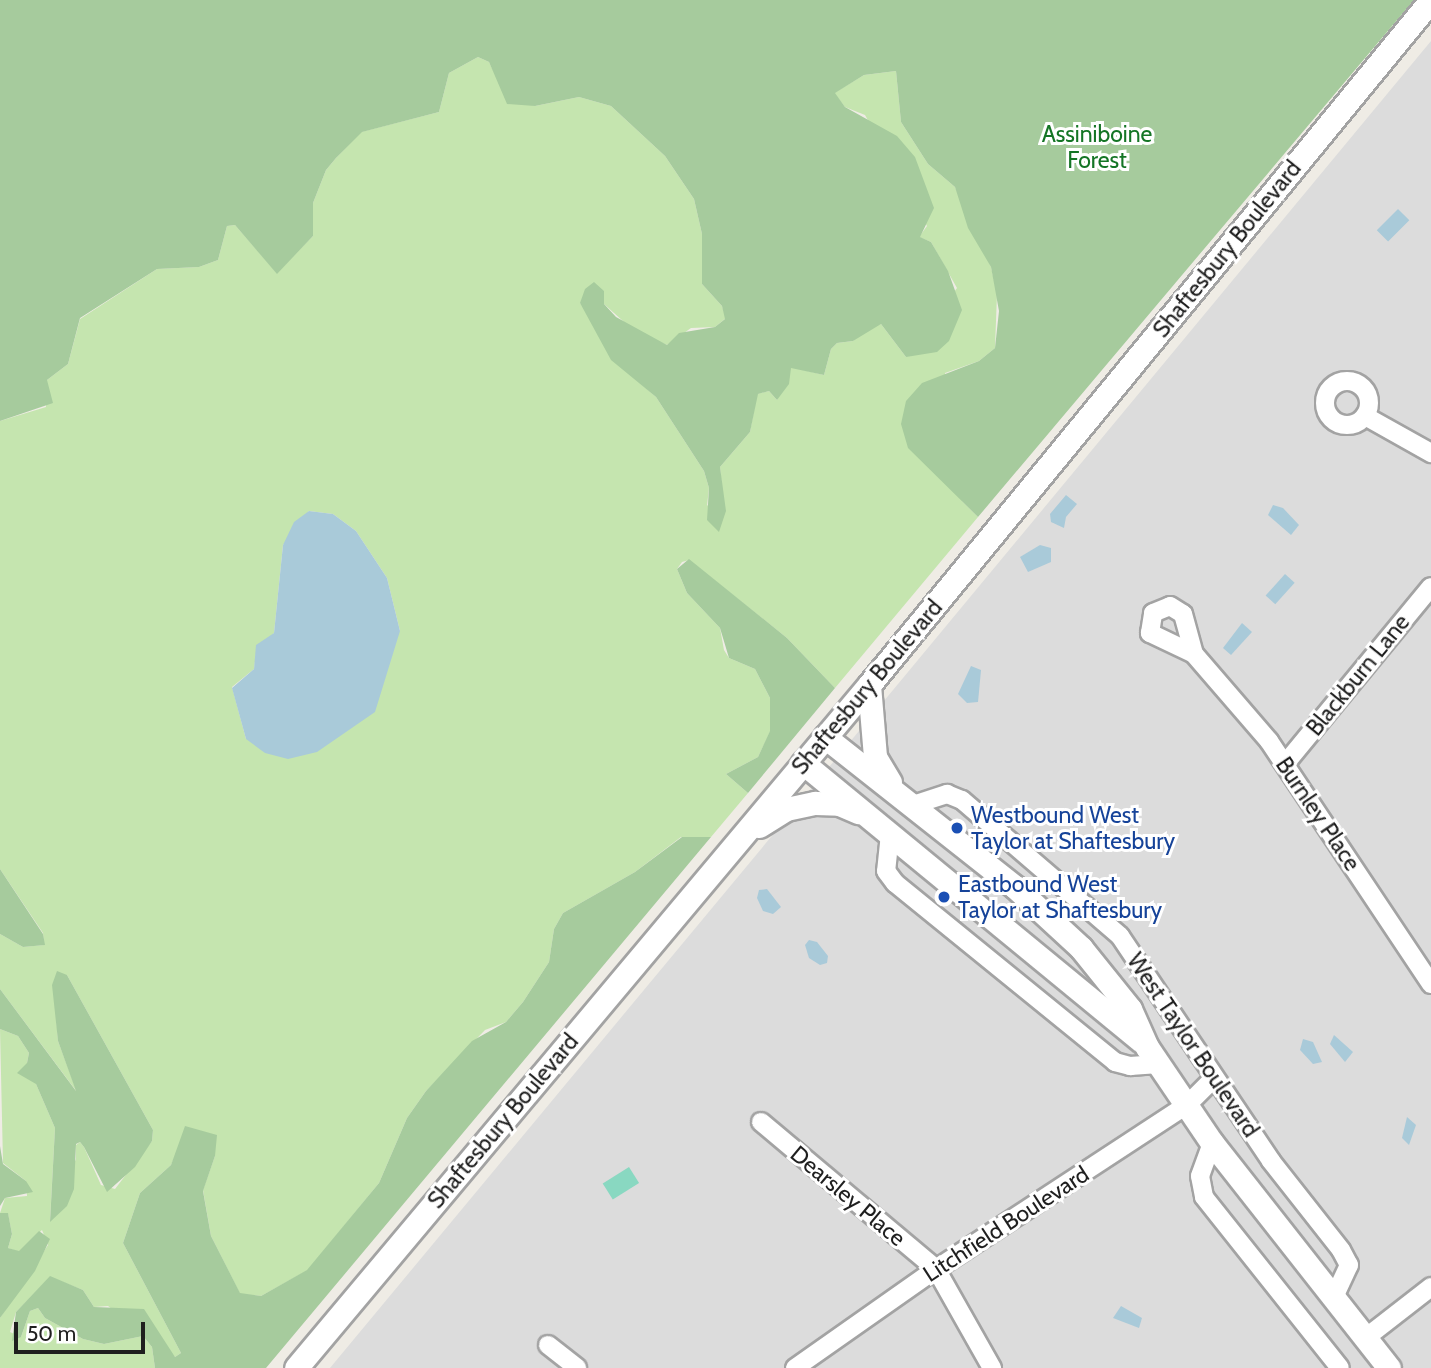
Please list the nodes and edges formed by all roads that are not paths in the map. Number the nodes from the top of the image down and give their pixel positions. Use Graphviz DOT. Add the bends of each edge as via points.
graph roads {
  1 [pos="1431,0"];
  2 [pos="1365,416"];
  3 [pos="1431,453"];
  4 [pos="1431,587"];
  5 [pos="1194,654"];
  6 [pos="869,685"];
  7 [pos="825,737"];
  8 [pos="803,763"];
  9 [pos="1285,764"];
  10 [pos="894,789"];
  11 [pos="913,805"];
  12 [pos="870,818"];
  13 [pos="890,834"];
  14 [pos="738,841"];
  15 [pos="1431,984"];
  16 [pos="1153,1055"];
  17 [pos="1214,1078"];
  18 [pos="1187,1105"];
  19 [pos="761,1122"];
  20 [pos="1212,1143"];
  21 [pos="936,1269"];
  22 [pos="1431,1287"];
  23 [pos="1332,1299"];
  24 [pos="1364,1339"];
  25 [pos="548,1345"];
  26 [pos="296,1368"];
  27 [pos="576,1368"];
  28 [pos="795,1368"];
  29 [pos="992,1368"];
  30 [pos="1340,1368"];
  31 [pos="1389,1368"];
  1 -- 6 [label="street, Shaftesbury Boulevard"];
  2 -- 3 [label="street"];
  4 -- 9 [label="street, Blackburn Lane"];
  5 -- 9 [label="street, Burnley Place"];
  6 -- 7 [label="street, Shaftesbury Boulevard"];
  6 -- 10 [label="street" via="875,757"];
  7 -- 8 [label="street, Shaftesbury Boulevard"];
  7 -- 10 [label="street, West Taylor Boulevard"];
  8 -- 12 [label="street, West Taylor Boulevard"];
  8 -- 14 [label="street, Shaftesbury Boulevard"];
  9 -- 15 [label="street, Burnley Place"];
  10 -- 11 [label="street, West Taylor Boulevard"];
  11 -- 16 [label="street, West Taylor Boulevard" via="1015,887 1081,948 1130,1009"];
  11 -- 17 [label="street, West Taylor Boulevard" via="947,794 962,800 1105,919"];
  12 -- 13 [label="street, West Taylor Boulevard"];
  12 -- 14 [label="street" via="839,804 815,803 786,809"];
  13 -- 16 [label="street, West Taylor Boulevard"];
  13 -- 16 [label="street, West Taylor Boulevard" via="886,871 895,883 1115,1062 1130,1066"];
  14 -- 26 [label="street, Shaftesbury Boulevard"];
  16 -- 18 [label="street, West Taylor Boulevard"];
  17 -- 18 [label="street, Litchfield Boulevard"];
  17 -- 23 [label="street, West Taylor Boulevard" via="1341,1250 1349,1265"];
  18 -- 20 [label="street, West Taylor Boulevard"];
  18 -- 21 [label="street, Litchfield Boulevard"];
  19 -- 21 [label="street, Dearsley Place"];
  20 -- 23 [label="street, West Taylor Boulevard"];
  20 -- 30 [label="street, West Taylor Boulevard" via="1200,1176 1204,1197"];
  21 -- 28 [label="street, Litchfield Boulevard"];
  21 -- 29 [label="street"];
  22 -- 24 [label="street"];
  23 -- 24 [label="street, West Taylor Boulevard"];
  24 -- 31 [label="street, West Taylor Boulevard"];
  25 -- 27 [label="street"];
}
